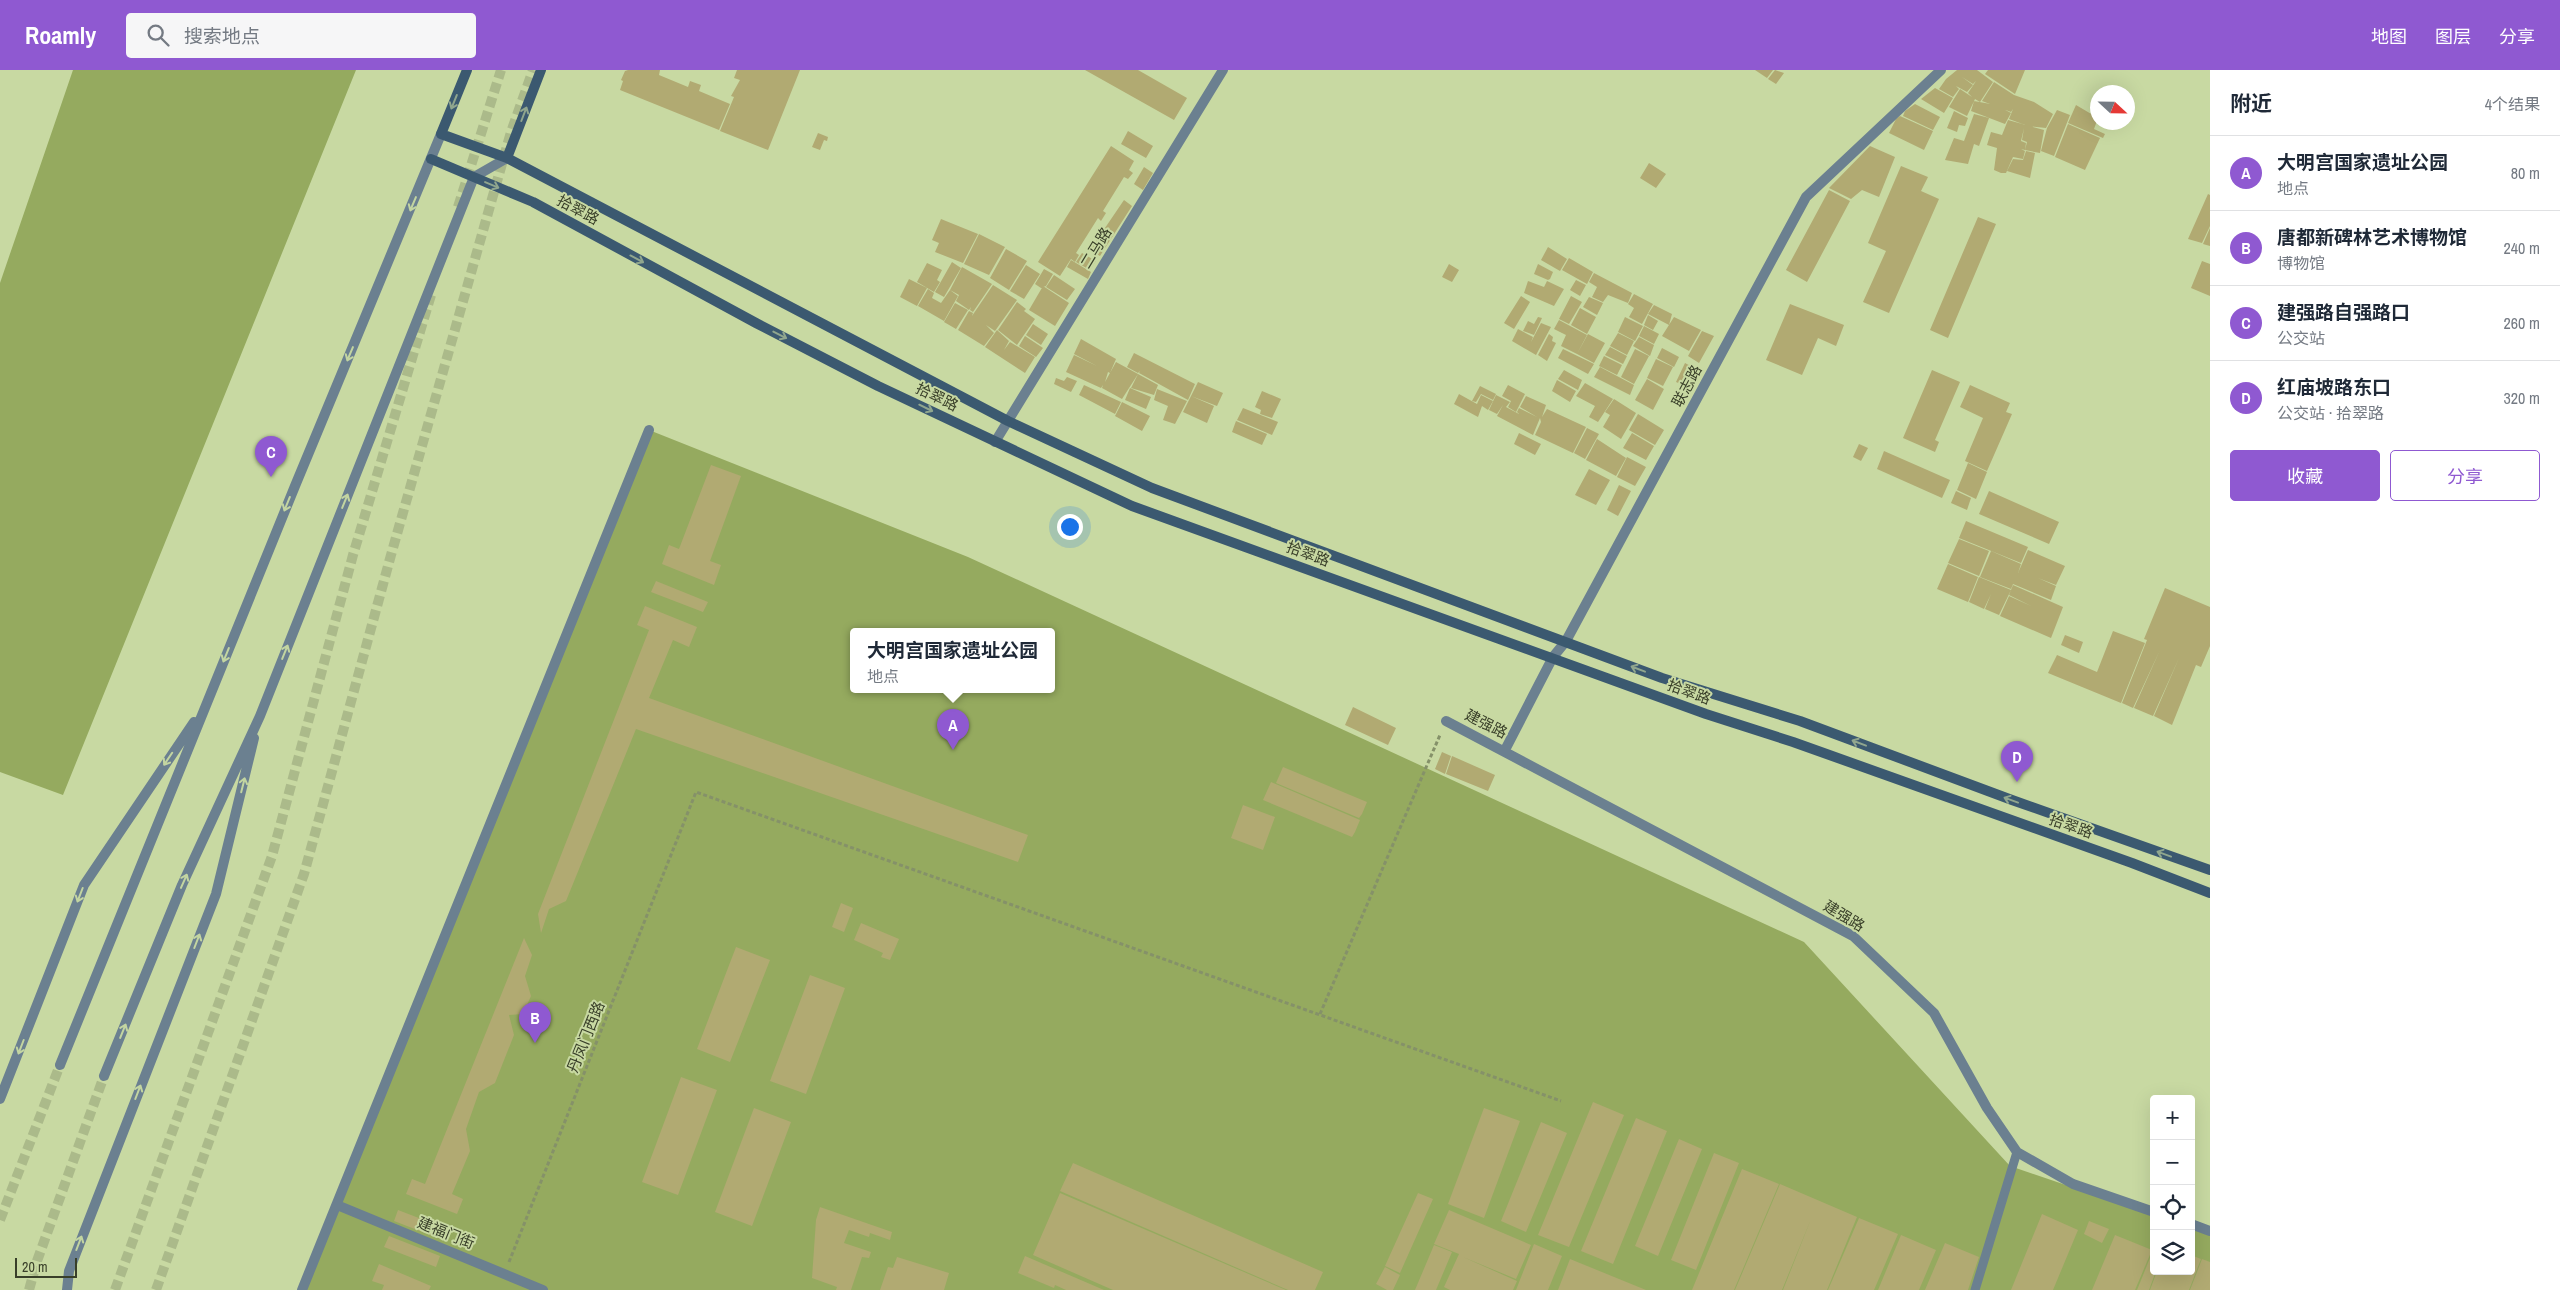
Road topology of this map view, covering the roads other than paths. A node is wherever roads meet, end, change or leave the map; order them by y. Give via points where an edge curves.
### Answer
1 (468, 70) edge
2 (541, 70) edge
3 (1223, 70) edge
4 (1941, 70) edge
5 (441, 134) junction
6 (507, 158) junction
7 (431, 159) junction
8 (474, 177) junction
9 (1008, 421) junction
10 (649, 430) dead end
11 (994, 442) junction
12 (1566, 641) junction
13 (1553, 657) junction
14 (205, 704) junction
15 (260, 716) junction
16 (1446, 721) road end
17 (1505, 750) junction
18 (2210, 870) edge
19 (2210, 893) edge
20 (60, 1065) tunnel mouth
21 (104, 1076) tunnel mouth
22 (0, 1099) edge
23 (2017, 1152) junction
24 (337, 1205) junction
25 (2150, 1211) edge
26 (2195, 1225) edge
27 (2210, 1231) edge
28 (67, 1290) edge
29 (302, 1290) edge
30 (543, 1290) edge
31 (1975, 1290) edge

1 -> 5 main road
6 -> 2 main road
3 - 9 street, 二马路
4 - 12 street, 联志路 via 1806,197
5 - 6 main road, 拾翠路
5 - 7 street
6 - 8 street
6 - 9 main road, 拾翠路
7 - 8 main road, 拾翠路
7 -> 14 street
8 -> 11 main road, 拾翠路 via 533,202 756,323
15 -> 8 street
9 - 11 street, 二马路
9 - 12 main road, 拾翠路 via 1152,488
10 - 24 street
11 - 13 main road, 拾翠路 via 1132,506
12 - 13 street, 联志路
18 -> 12 main road, 拾翠路 via 1800,721 1662,678
13 - 17 street, 联志路
13 - 19 main road, 拾翠路
14 - 20 street
14 -> 22 street via 84,885
21 -> 15 street via 182,885
28 -> 15 street via 68,1271 216,894
16 - 17 street, 建强路
17 - 23 street, 建强路 via 1852,936 1934,1012 1987,1108
23 - 25 street, 建强路 via 2073,1184
23 - 31 lane
24 - 29 street
24 - 30 street, 建福门街
26 - 27 street

